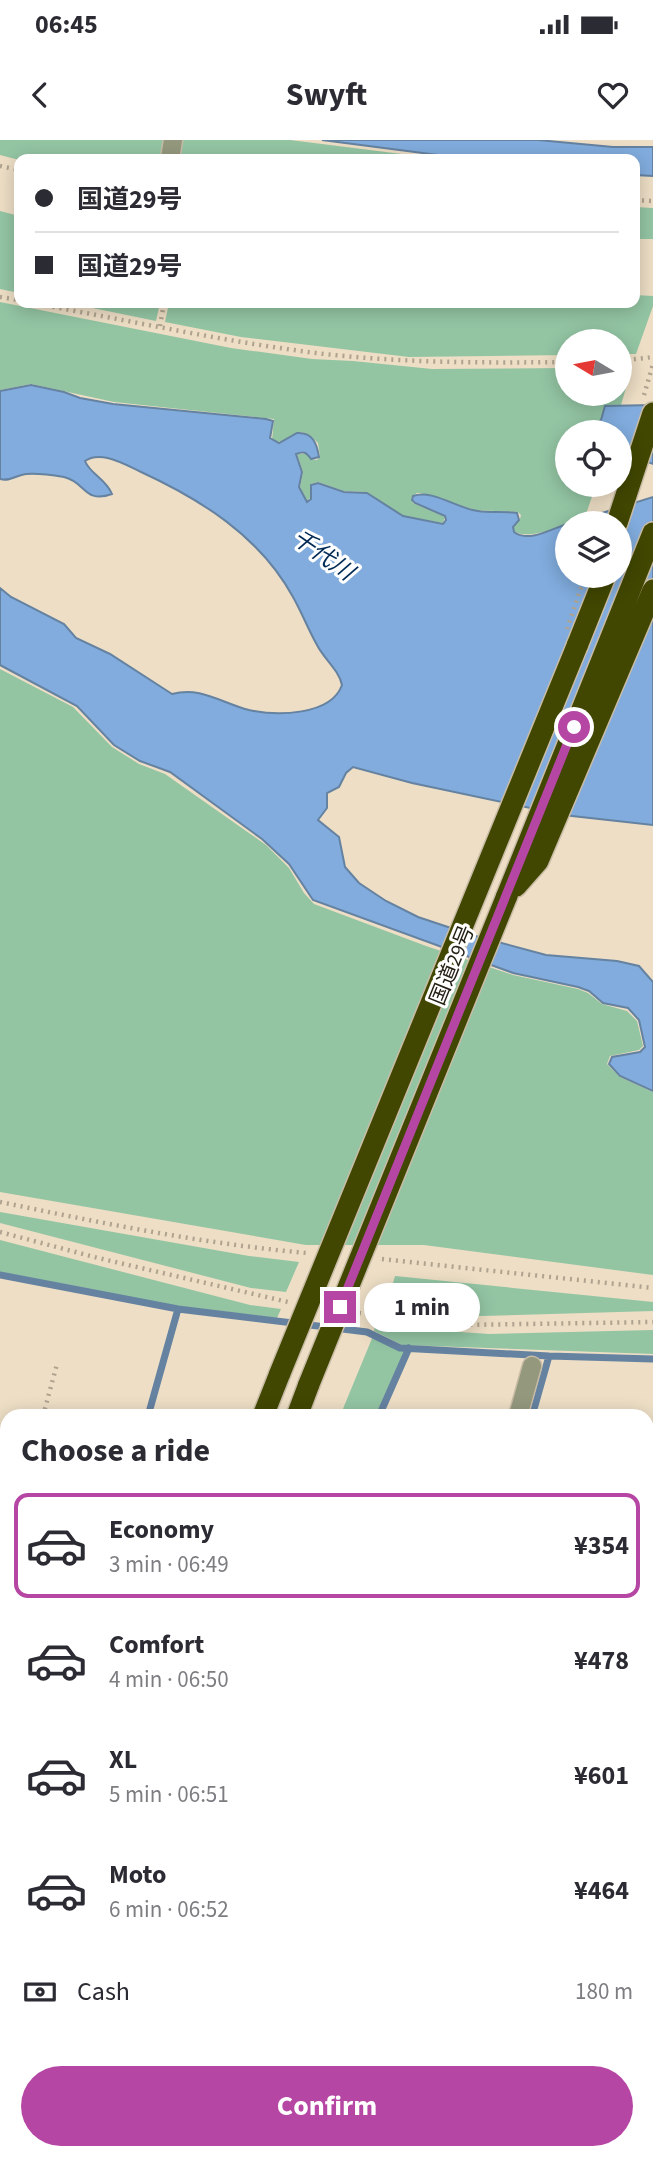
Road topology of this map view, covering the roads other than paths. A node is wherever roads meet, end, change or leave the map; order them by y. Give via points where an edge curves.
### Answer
1 (653, 413) edge
2 (653, 458) edge
3 (621, 511) edge
4 (632, 511) edge
5 (653, 533) edge
6 (596, 588) edge
7 (600, 588) edge
8 (653, 590) edge
9 (576, 646) junction
10 (506, 898) junction
11 (532, 1366) dead end
12 (266, 1409) edge
13 (300, 1409) edge
14 (520, 1409) edge

1 - 3 highway
2 - 4 highway
5 - 10 highway, 国道29号
6 - 9 highway
7 - 9 highway, 国道29号
8 - 10 highway via 538,861
9 - 12 highway, 国道29号, bridge
10 - 13 highway, 国道29号, bridge
11 - 14 street

